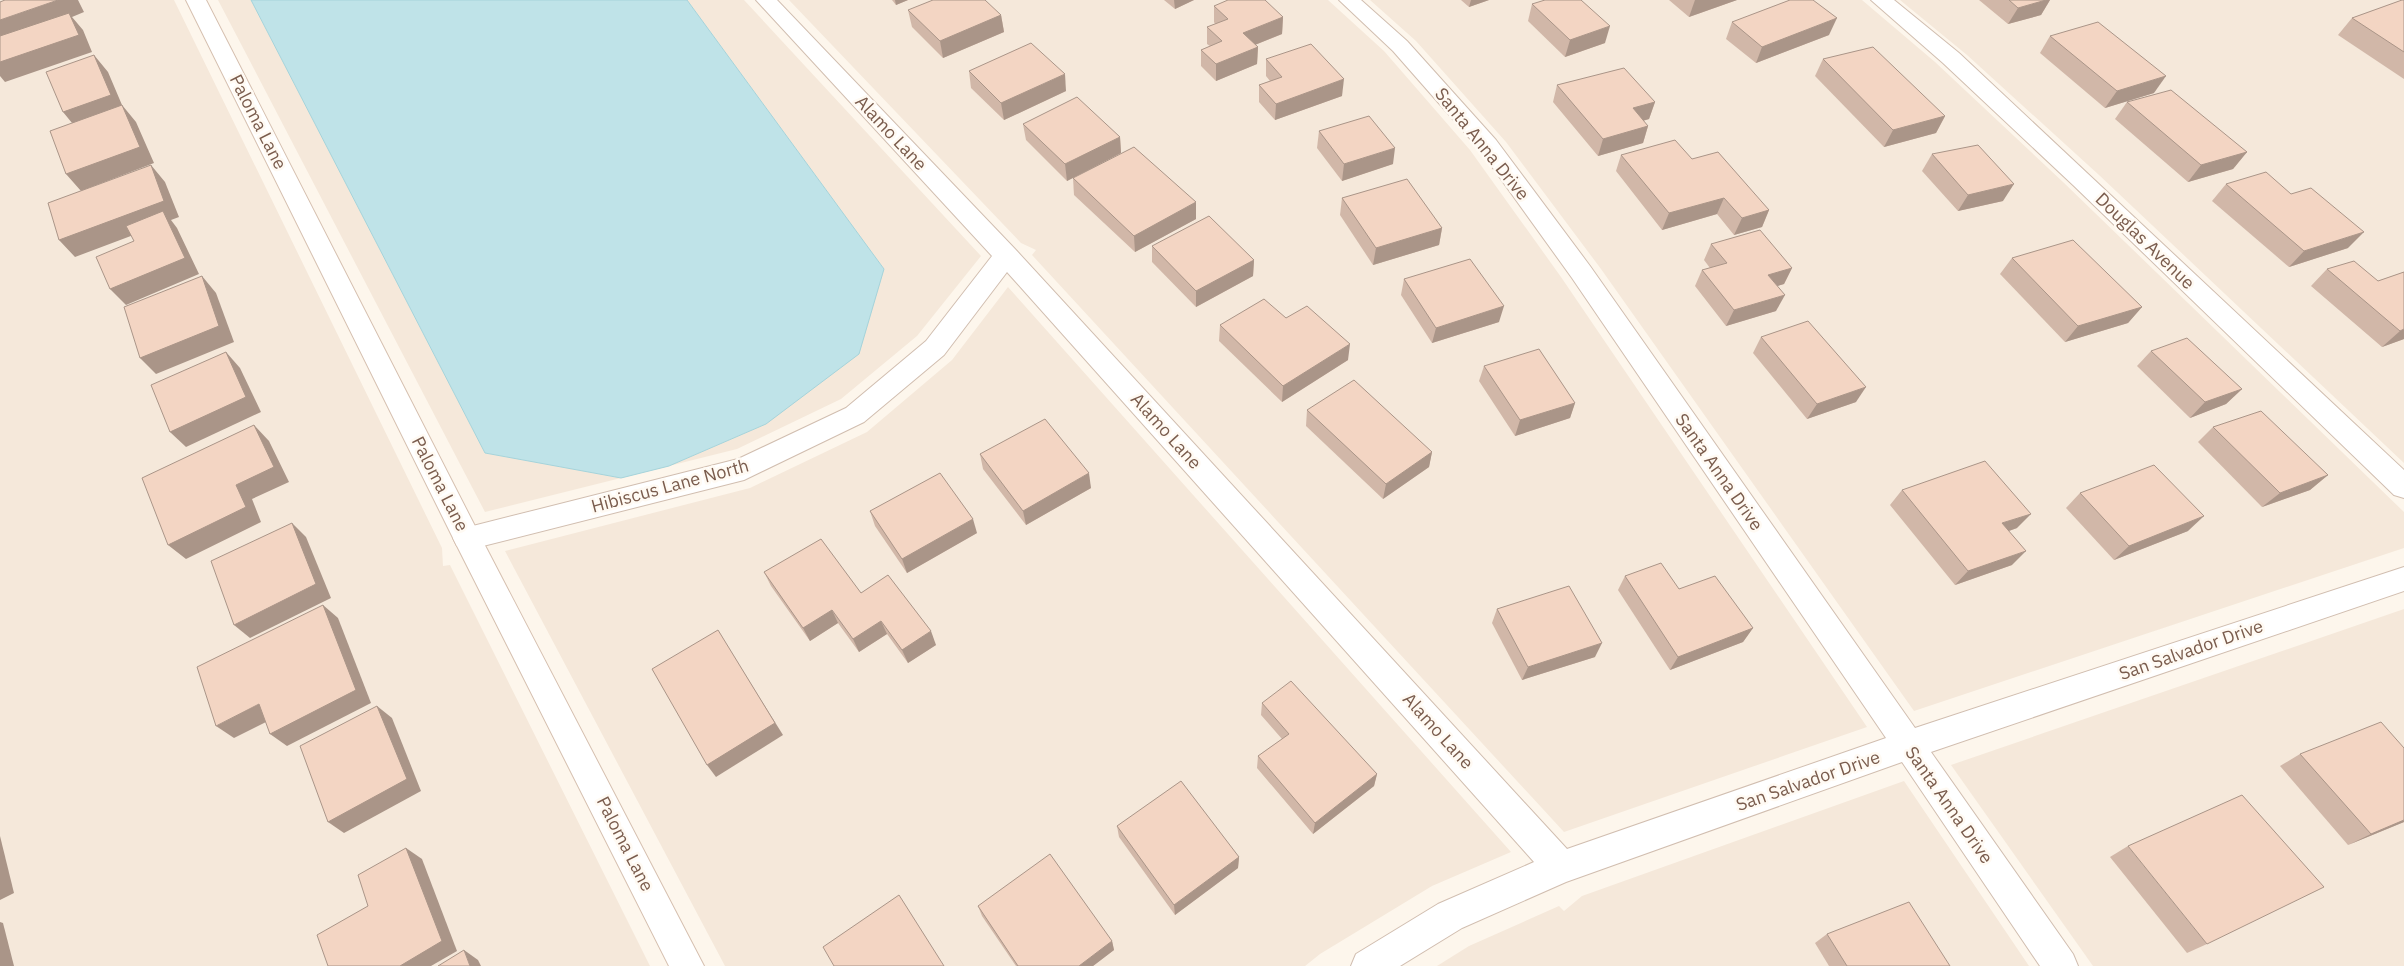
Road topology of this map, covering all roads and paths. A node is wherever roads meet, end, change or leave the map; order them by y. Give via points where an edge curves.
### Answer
1 (196, 0) edge
2 (766, 0) edge
3 (1349, 0) edge
4 (1881, 0) edge
5 (1006, 255) junction
6 (2404, 487) edge
7 (467, 538) junction
8 (2404, 579) edge
9 (1908, 746) junction
10 (1561, 867) junction
11 (687, 966) edge
12 (1368, 966) edge
13 (2061, 966) edge

1 - 7 street, Paloma Lane
2 - 5 street, Alamo Lane
3 - 9 street, Santa Anna Drive via 1400,46 1488,145 1581,272
4 - 6 street, Douglas Avenue via 1951,58 2081,179
5 - 7 street, Hibiscus Lane North via 935,348 855,415 744,468
5 - 10 street, Alamo Lane
7 - 11 street, Paloma Lane
8 - 9 street, San Salvador Drive
9 - 10 street, San Salvador Drive
9 - 13 street, Santa Anna Drive
10 - 12 street, San Salvador Drive via 1450,916

